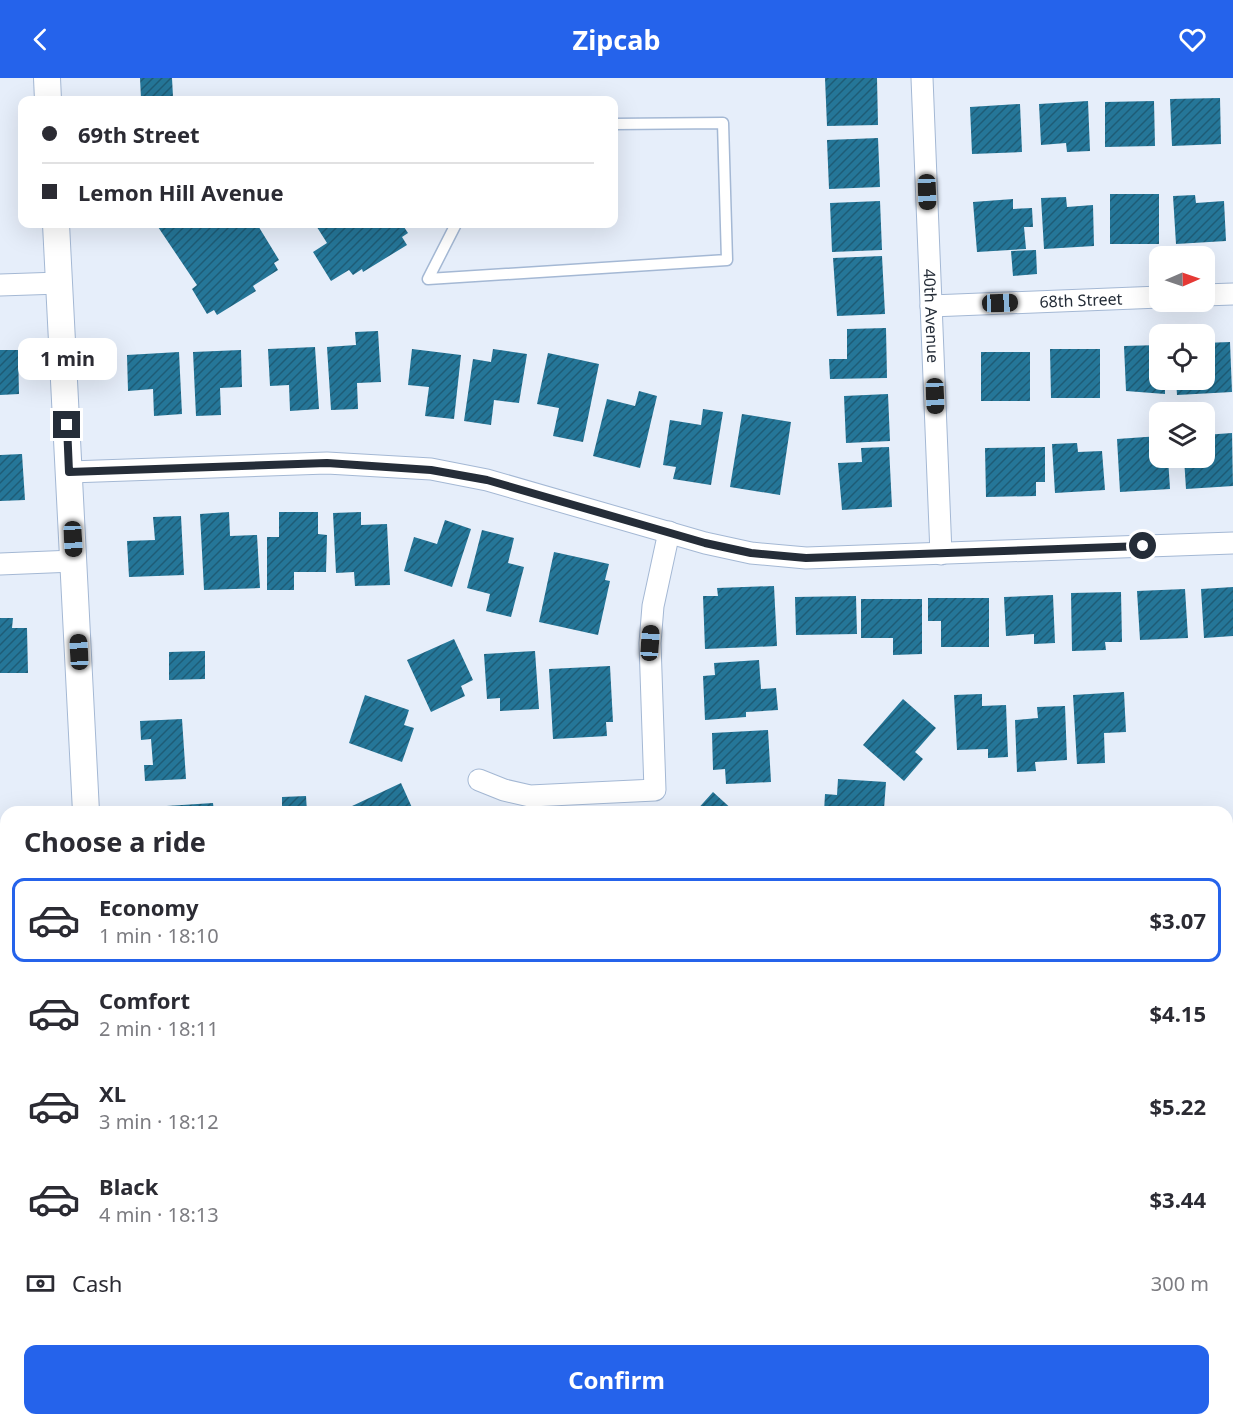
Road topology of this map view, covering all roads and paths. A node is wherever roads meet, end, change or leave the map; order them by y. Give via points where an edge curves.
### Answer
1 (47, 78) edge
2 (922, 78) edge
3 (48, 96) edge
4 (618, 124) edge
5 (56, 228) edge
6 (454, 228) edge
7 (60, 283) junction
8 (0, 285) edge
9 (1233, 294) edge
10 (1215, 295) edge
11 (1149, 297) edge
12 (931, 306) junction
13 (69, 472) junction
14 (669, 532) junction
15 (1233, 543) edge
16 (941, 554) junction
17 (74, 561) junction
18 (0, 564) edge
19 (479, 780) dead end
20 (86, 806) edge

1 - 3 street
2 - 12 street, 40th Avenue
4 - 6 lane via 723,123 727,260 428,279
5 - 7 street
7 - 8 street
7 - 13 street
9 - 10 street
11 - 12 street, 68th Street
12 - 16 street, 40th Avenue
13 - 14 street via 327,463 396,466 487,480
13 - 17 street
14 - 16 street via 751,553 806,558
14 - 19 street via 653,606 650,643 654,790 530,796
15 - 16 street
17 - 18 street
17 - 20 street

